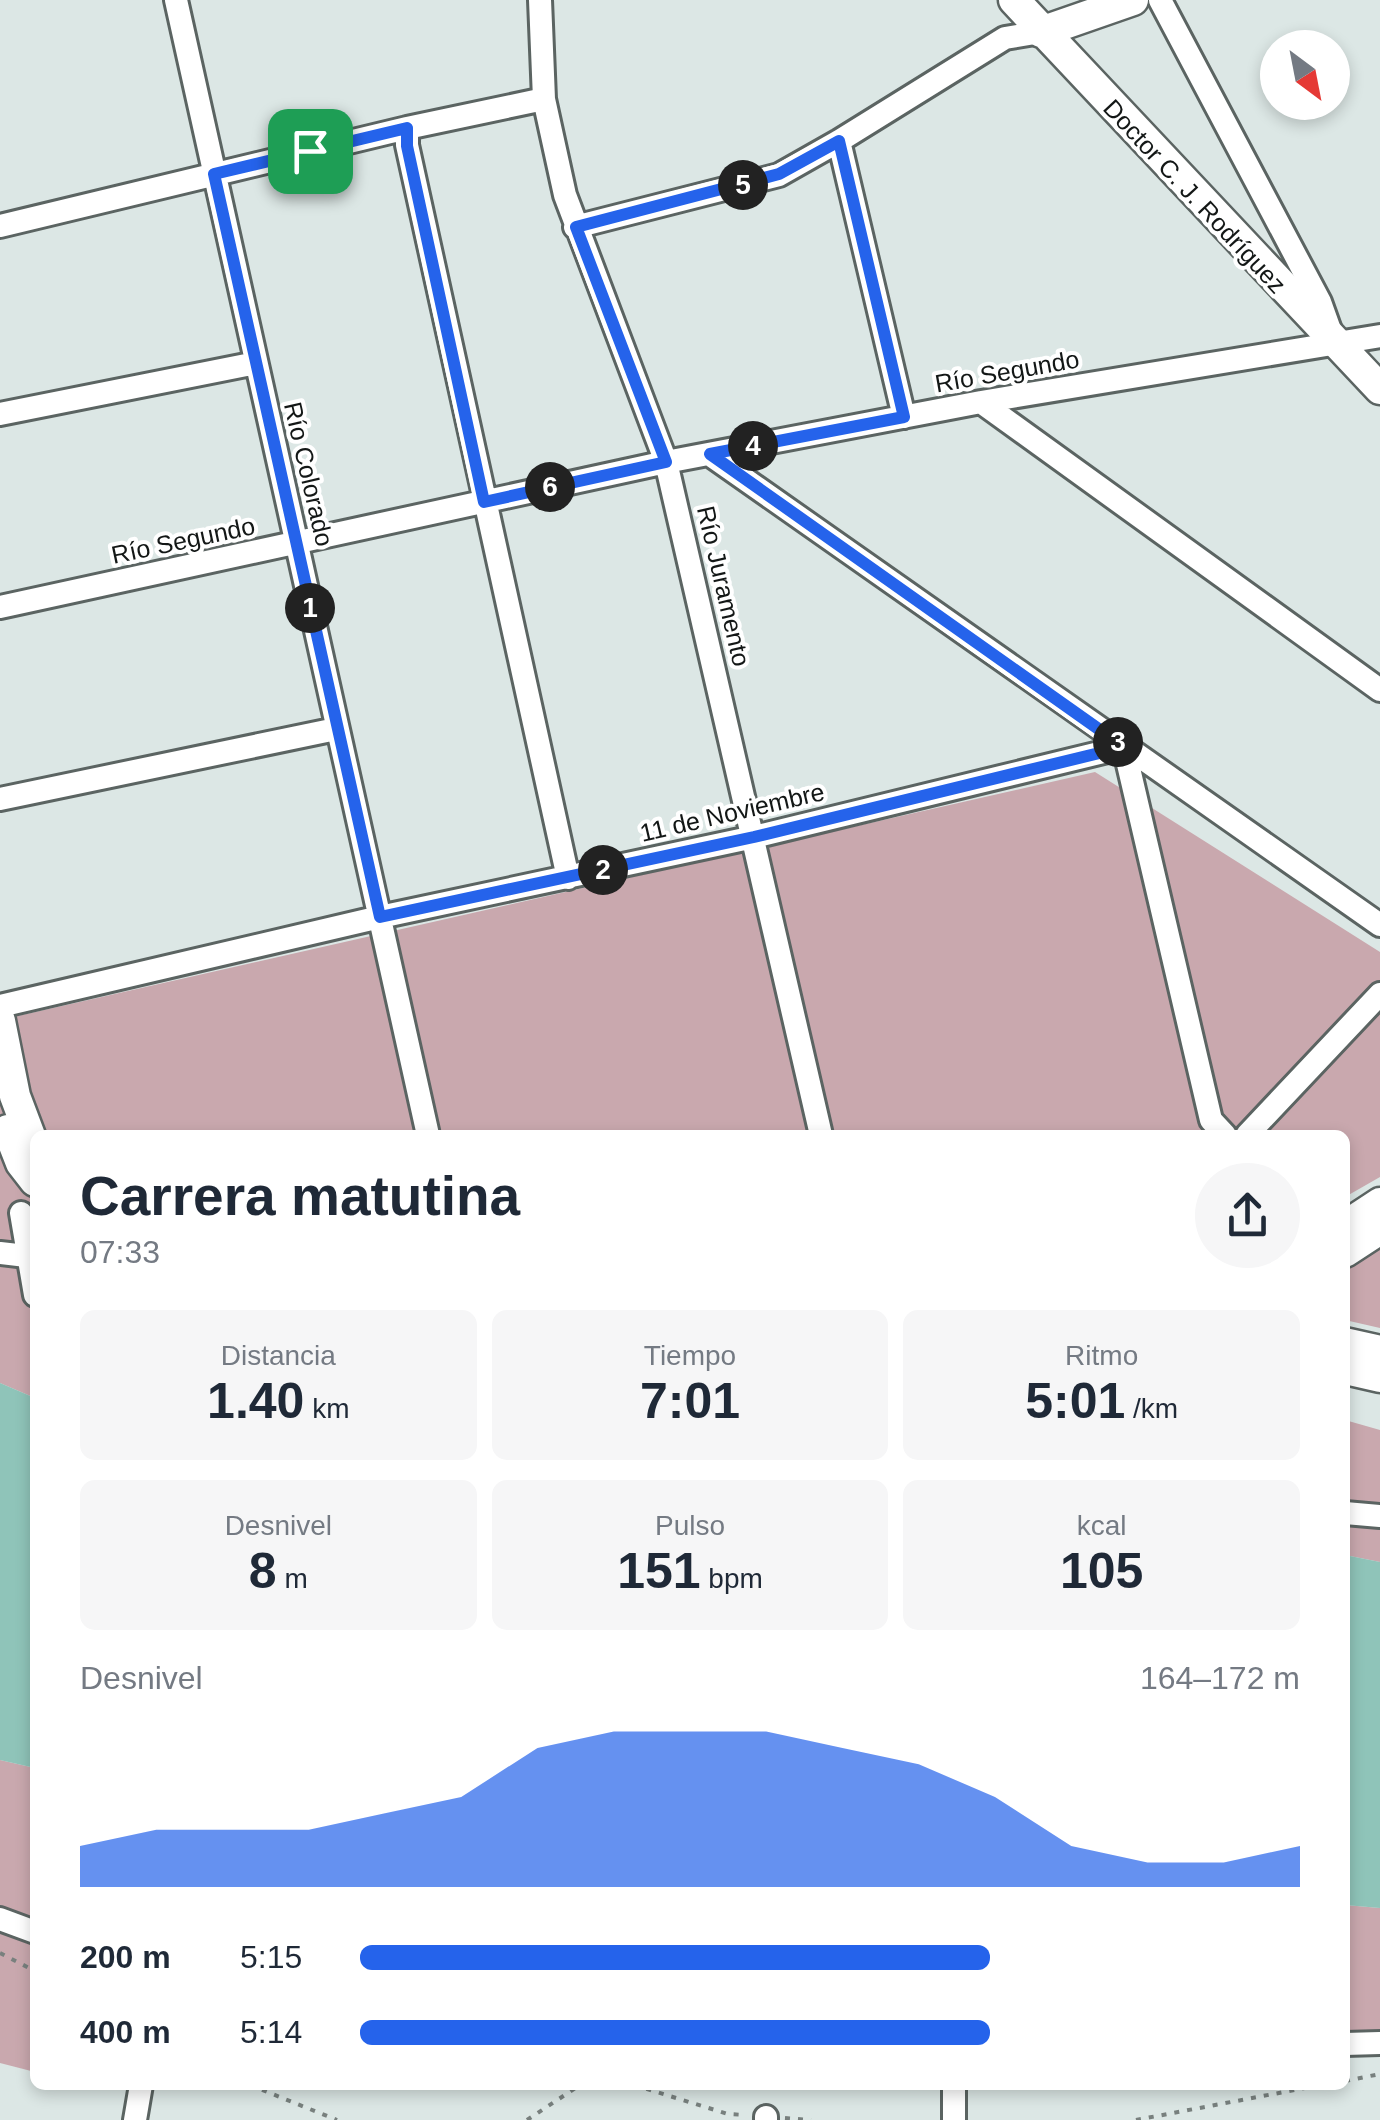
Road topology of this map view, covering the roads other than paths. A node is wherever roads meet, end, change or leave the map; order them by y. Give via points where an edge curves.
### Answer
1 (176, 0) edge
2 (540, 0) edge
3 (1014, 0) edge
4 (1133, 0) edge
5 (1160, 0) edge
6 (1041, 32) junction
7 (544, 99) junction
8 (407, 128) junction
9 (839, 141) junction
10 (214, 174) junction
11 (0, 226) edge
12 (576, 227) junction
13 (1380, 336) edge
14 (1336, 346) junction
15 (256, 363) junction
16 (1380, 390) edge
17 (981, 402) junction
18 (0, 414) edge
19 (904, 417) junction
20 (710, 454) junction
21 (666, 462) junction
22 (484, 502) junction
23 (297, 544) junction
24 (0, 607) edge
25 (1380, 690) edge
26 (336, 729) junction
27 (1124, 747) junction
28 (0, 799) edge
29 (754, 837) junction
30 (568, 878) junction
31 (380, 917) junction
32 (1380, 925) edge
33 (1380, 994) edge
34 (0, 1006) edge
35 (0, 1021) edge
36 (0, 1102) edge
37 (427, 1130) edge
38 (820, 1130) edge
39 (1220, 1130) edge
40 (1252, 1130) edge
41 (30, 1136) edge
42 (30, 1173) edge
43 (1380, 1203) edge
44 (19, 1215) edge
45 (1350, 1223) edge
46 (1380, 1229) edge
47 (30, 1247) edge
48 (1350, 1249) edge
49 (0, 1253) edge
50 (30, 1256) edge
51 (1350, 1344) edge
52 (1380, 1351) edge
53 (1350, 1371) edge
54 (1380, 1377) edge
55 (1350, 1513) edge
56 (1380, 1516) edge
57 (0, 1919) edge
58 (30, 1930) edge
59 (1380, 2043) edge
60 (1350, 2044) edge
61 (140, 2090) edge
62 (954, 2090) edge
63 (135, 2120) edge
64 (954, 2120) edge

1 - 10 street, Río Colorado
2 - 7 street, Río Juramento
3 - 6 main road, Doctor C. J. Rodríguez
4 - 6 main road
5 - 14 street via 1320,302
6 - 9 street via 1005,38
6 - 14 main road, Doctor C. J. Rodríguez
7 - 8 street
7 - 12 street, Río Juramento
8 - 10 street
8 - 22 street
9 - 12 street via 779,174
9 - 19 street
10 - 11 street
10 - 15 street, Río Colorado
12 - 21 street, Río Juramento
13 - 14 street, Río Segundo
14 - 16 main road, Doctor C. J. Rodríguez
14 - 17 street, Río Segundo
15 - 18 street
15 - 23 street, Río Colorado
17 - 19 street, Río Segundo
17 - 25 street
19 - 20 street, Río Segundo
20 - 21 street, Río Segundo
20 - 27 street
21 - 22 street, Río Segundo
21 - 29 street, Río Juramento
22 - 23 street, Río Segundo
22 - 30 street
23 - 24 street, Río Segundo
23 - 26 street, Río Colorado
26 - 28 street
26 - 31 street, Río Colorado
27 - 29 street, 11 de Noviembre
27 - 32 street
27 - 39 street via 1211,1120
29 - 30 street, 11 de Noviembre
29 - 38 street, Río Juramento
30 - 31 street, 11 de Noviembre
31 - 34 street, 11 de Noviembre
31 - 37 street, Río Colorado
33 - 40 street
35 - 41 main road
36 - 42 main road via 11,1143
43 - 45 main road
44 - 47 street
46 - 48 main road
49 - 50 street
51 - 52 main road
53 - 54 main road
55 - 56 street
57 - 58 street
59 - 60 street
61 - 63 street
62 - 64 street

